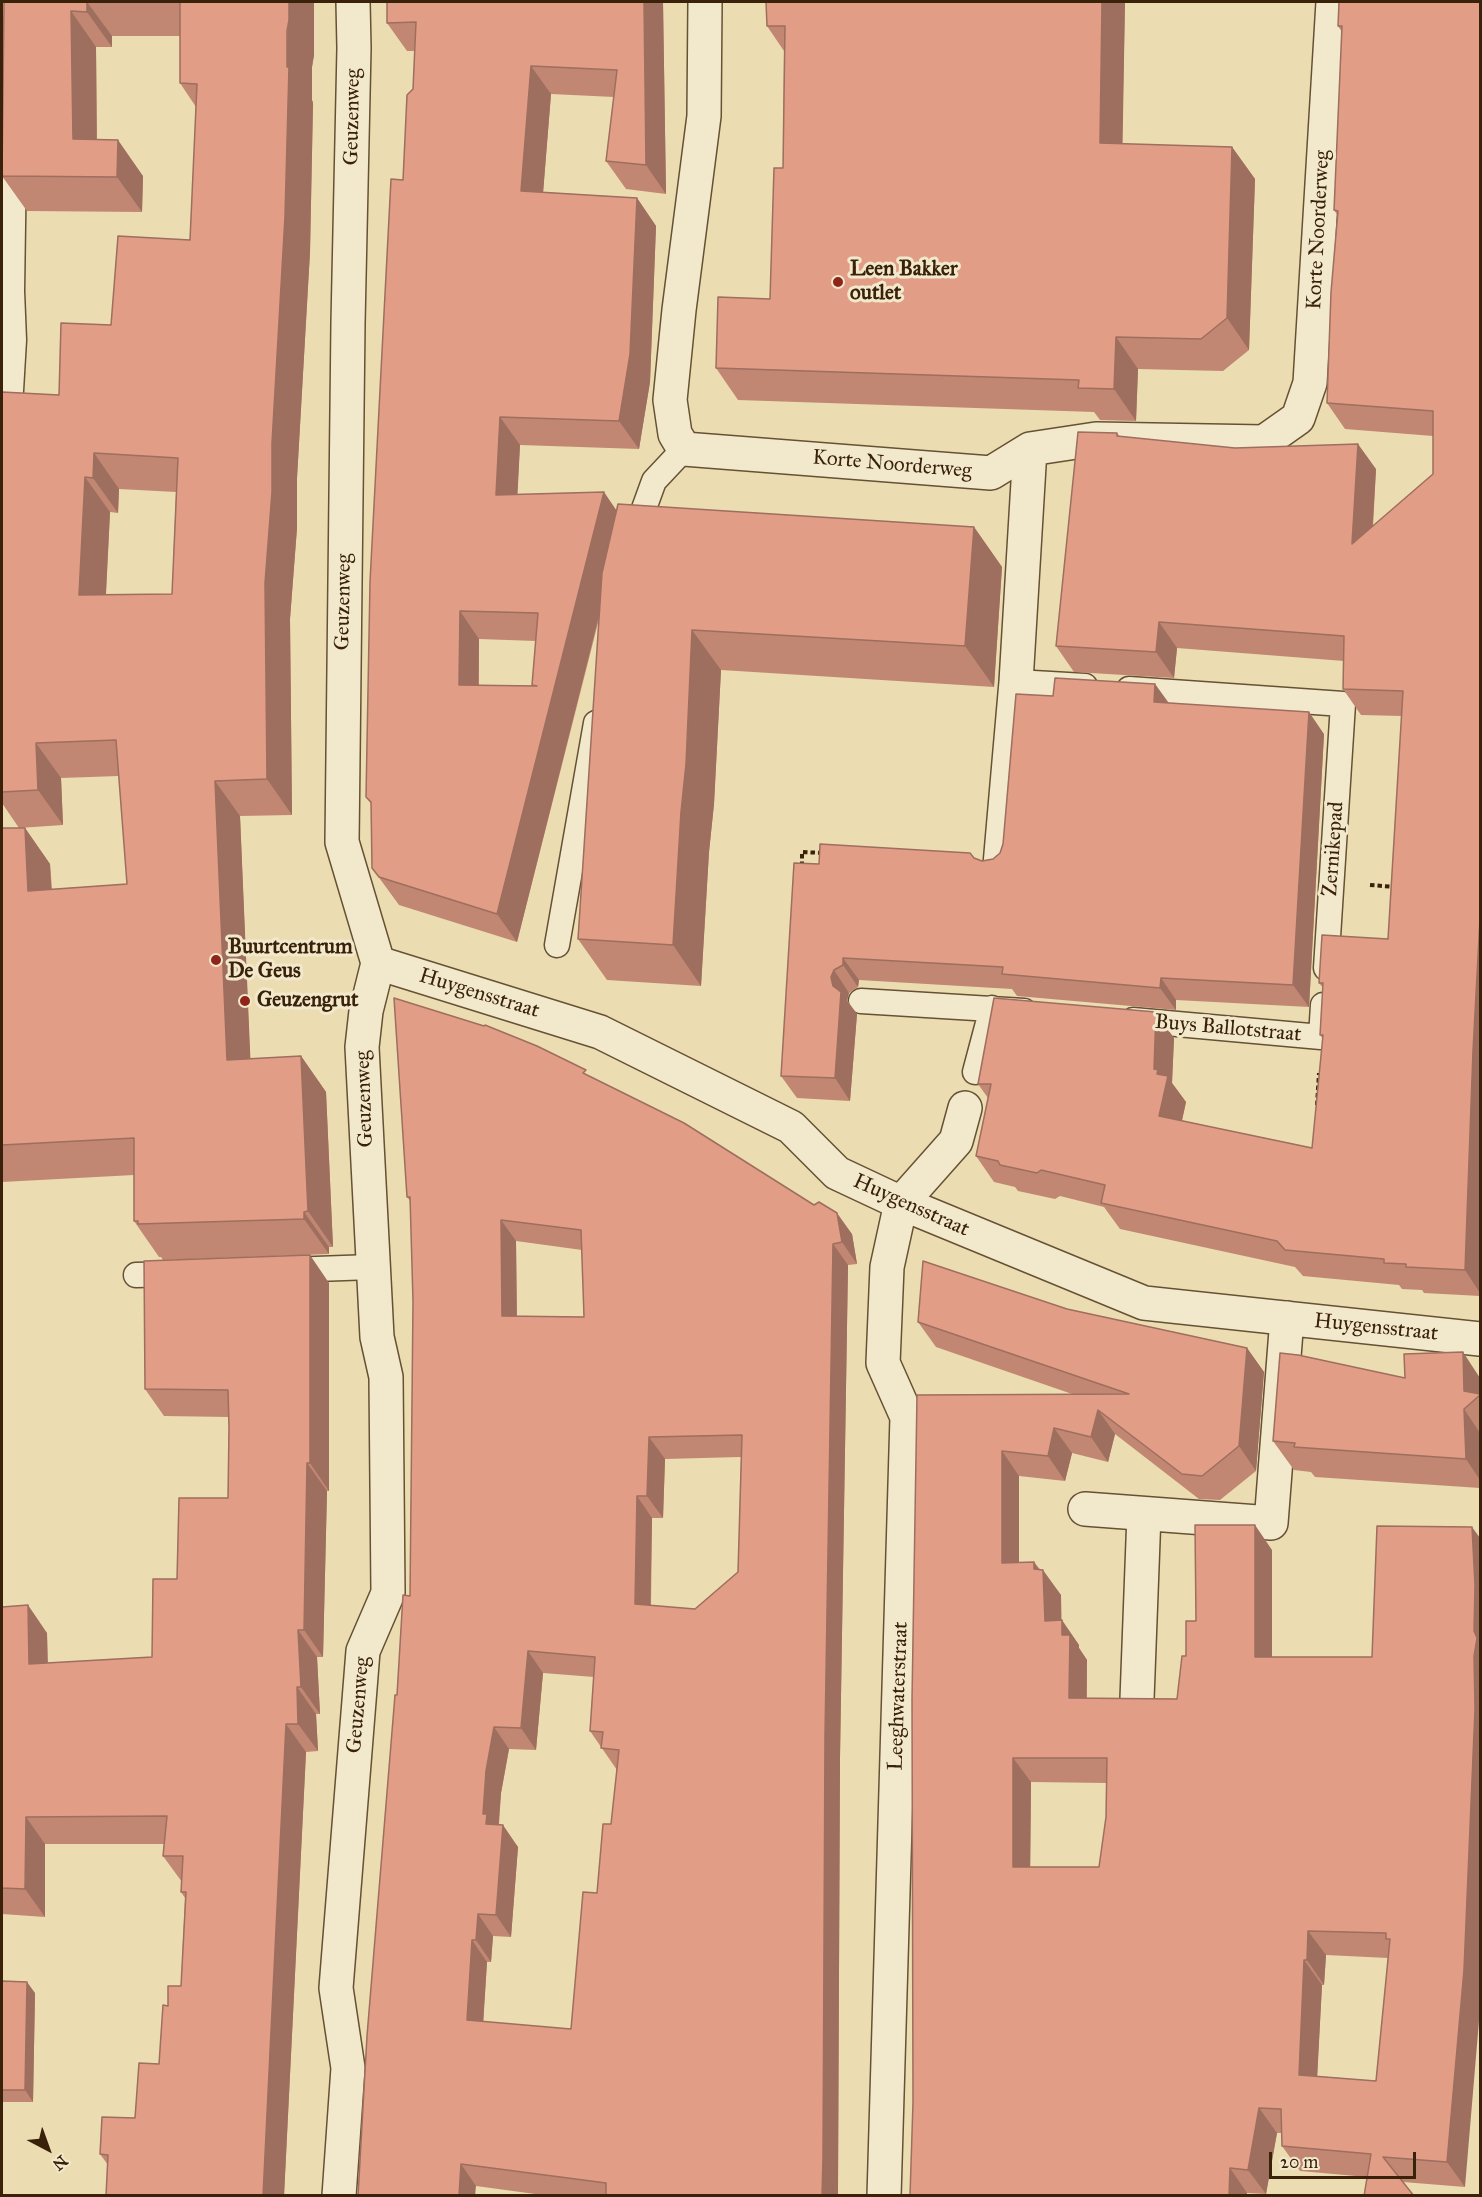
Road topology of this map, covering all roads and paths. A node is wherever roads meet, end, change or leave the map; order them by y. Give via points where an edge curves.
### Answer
1 (353, 2) edge
2 (705, 2) edge
3 (1333, 2) edge
4 (14, 140) edge
5 (8, 446) edge
6 (684, 449) junction
7 (1030, 449) junction
8 (629, 559) edge
9 (1016, 682) junction
10 (600, 699) edge
11 (826, 854) edge
12 (1000, 865) edge
13 (801, 876) edge
14 (1332, 883) junction
15 (1400, 888) edge
16 (557, 945) dead end
17 (378, 963) junction
18 (861, 1001) dead end
19 (992, 1008) junction
20 (1051, 1013) edge
21 (1109, 1018) edge
22 (1321, 1037) junction
23 (975, 1072) dead end
24 (965, 1108) dead end
25 (1317, 1108) edge
26 (901, 1203) junction
27 (372, 1267) junction
28 (266, 1271) edge
29 (195, 1274) edge
30 (136, 1275) dead end
31 (1287, 1318) junction
32 (1480, 1340) edge
33 (1085, 1509) dead end
34 (1144, 1514) junction
35 (1137, 1700) edge
36 (339, 2196) edge
37 (884, 2196) edge

1 - 17 street, Geuzenweg via 342,842
2 - 6 street via 704,116 670,400 675,434
3 - 7 street, Korte Noorderweg via 1310,383 1298,418 1264,442 1096,439
4 - 5 lane via 14,340
6 - 7 street, Korte Noorderweg via 991,473
6 - 8 lane via 654,480
7 - 9 street
9 - 12 street
9 - 14 lane, Zernikepad via 1343,704
10 - 16 lane
11 - 13 path via 802,852
14 - 15 path
14 - 22 lane, Zernikepad
17 - 26 street, Huygensstraat via 600,1032 791,1127 837,1173
17 - 27 street, Geuzenweg via 362,1047
18 - 19 lane
19 - 20 lane
19 - 23 lane
21 - 22 lane, Buys Ballotstraat
22 - 25 path
24 - 26 street via 956,1141
26 - 31 street, Huygensstraat via 1144,1303
26 - 37 street, Leeghwaterstraat via 887,1267 883,1363 907,1417
27 - 28 lane
27 - 36 street, Geuzenweg via 377,1337 386,1377 388,1593 363,1651 361,1674 336,1988 348,2068
29 - 30 lane
31 - 32 street, Huygensstraat
31 - 34 street via 1271,1523
33 - 34 street
34 - 35 street

